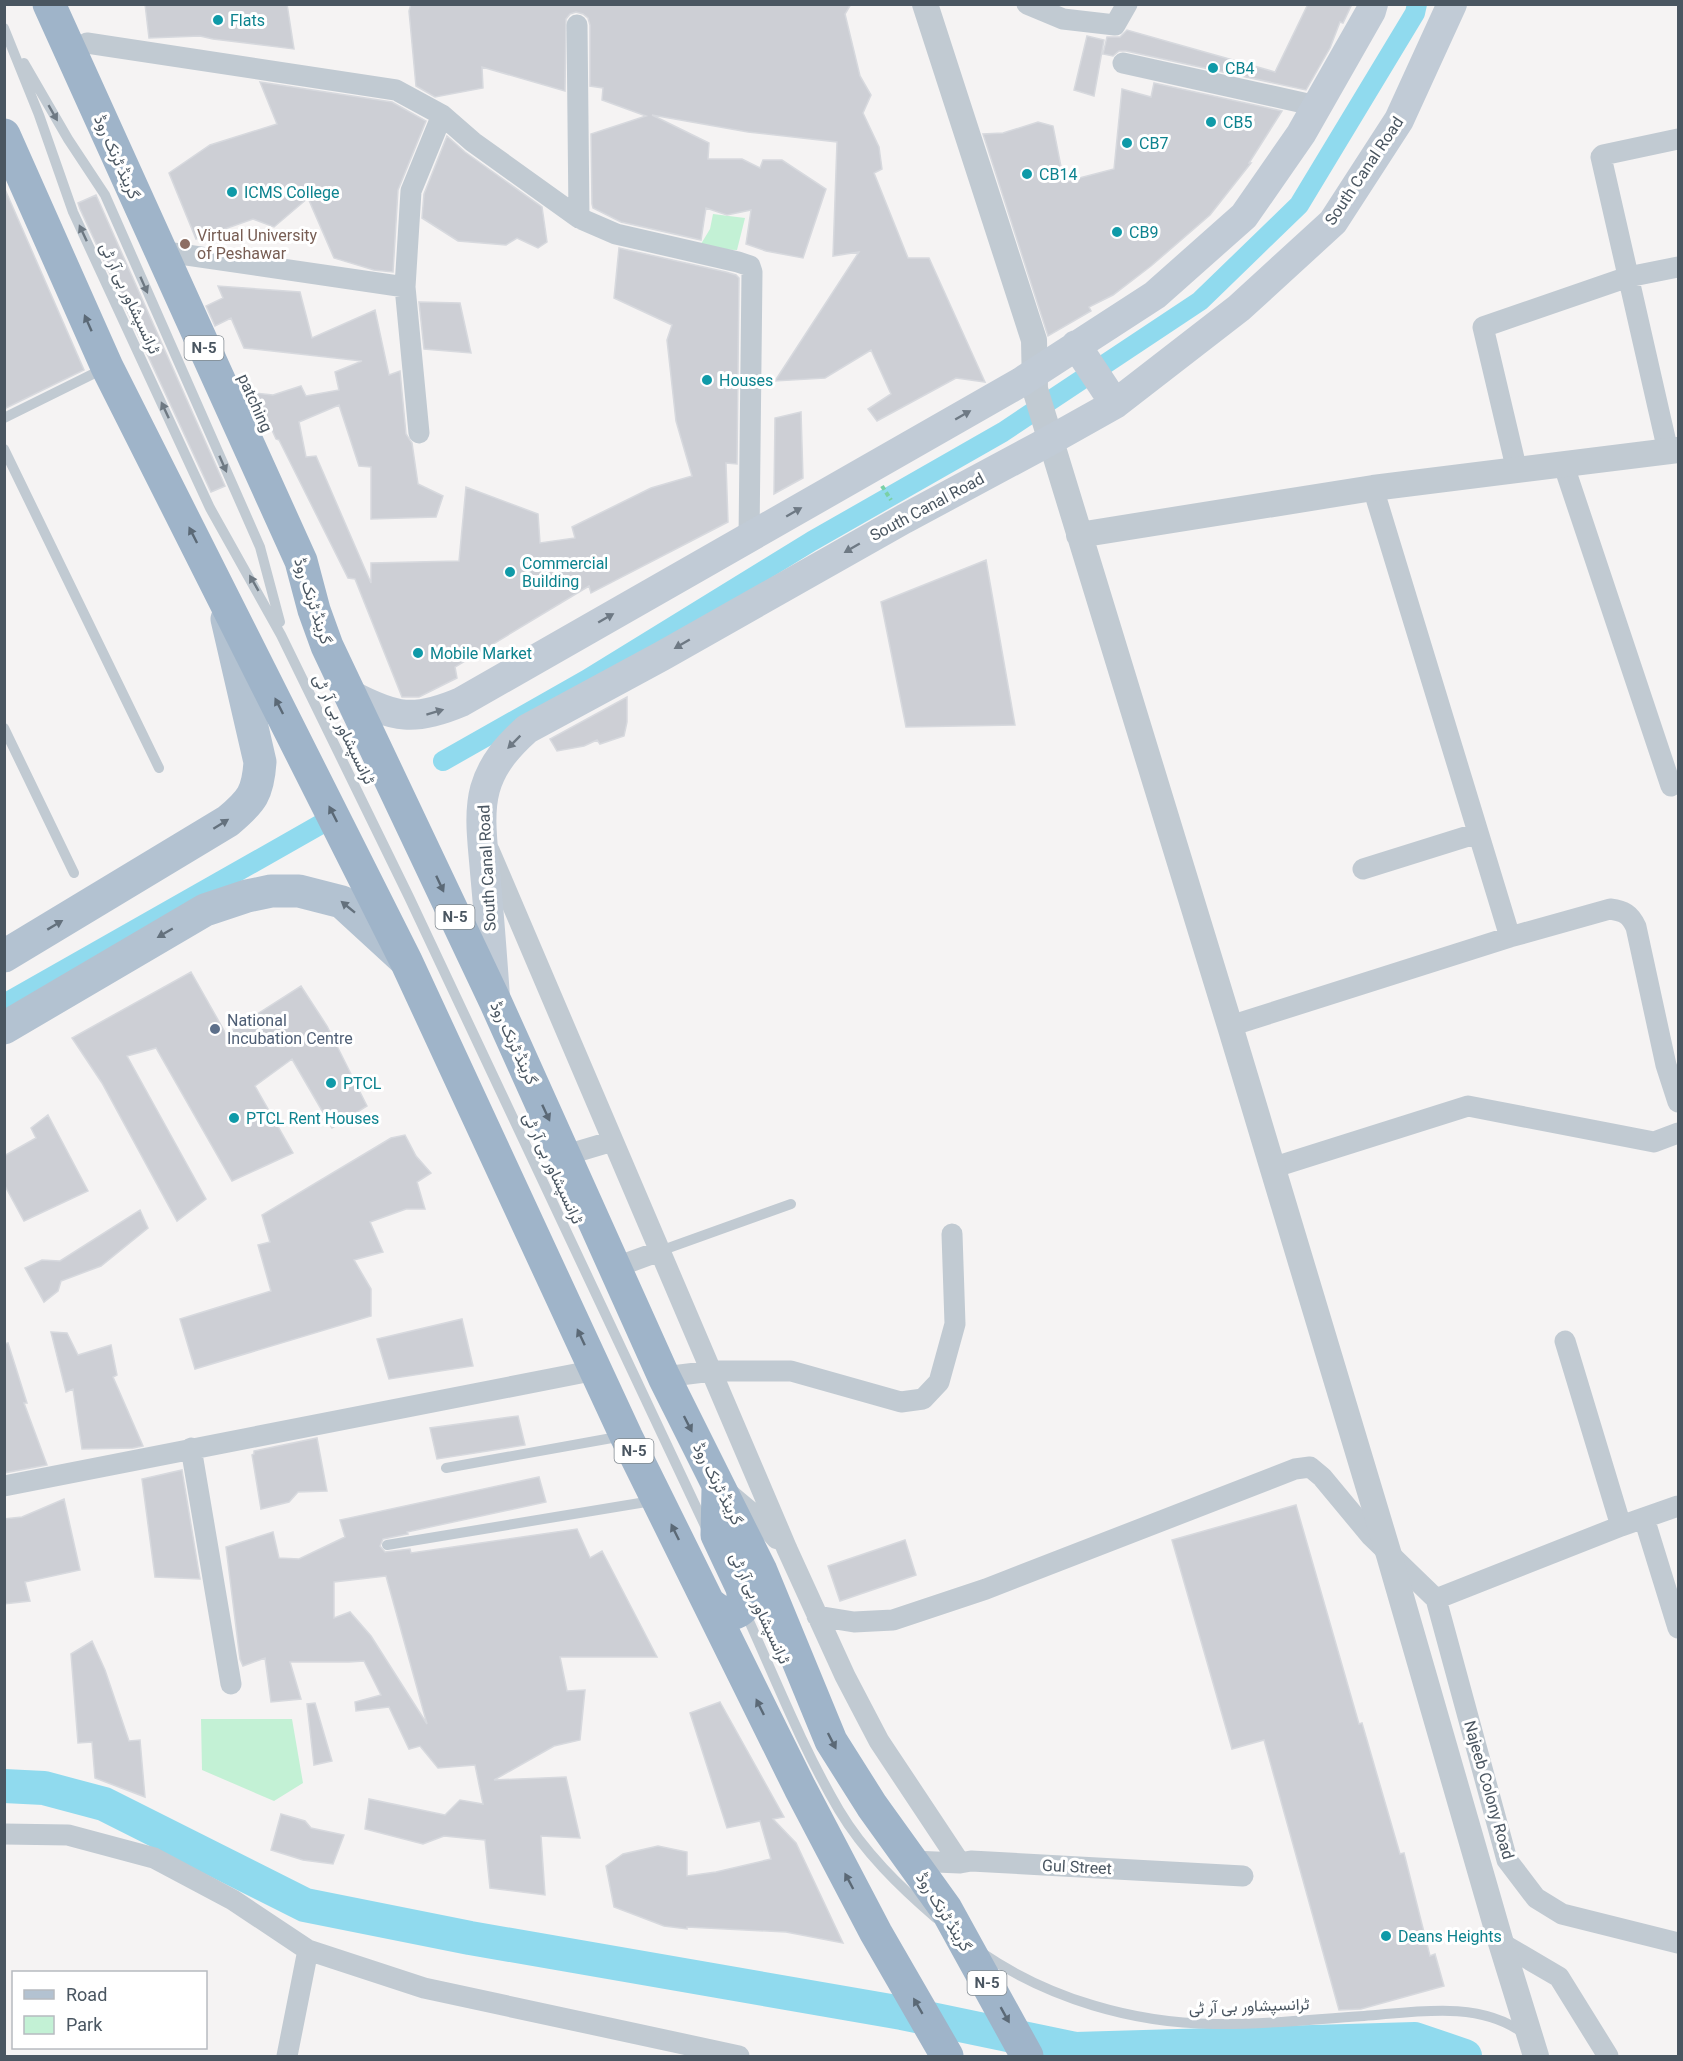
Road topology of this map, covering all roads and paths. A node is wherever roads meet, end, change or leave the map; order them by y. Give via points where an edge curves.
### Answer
1 (49, 4) edge
2 (925, 4) edge
3 (1027, 4) edge
4 (1126, 4) edge
5 (1373, 4) edge
6 (1452, 4) edge
7 (577, 26) dead end
8 (4, 27) edge
9 (82, 43) dead end
10 (1123, 63) dead end
11 (93, 74) dead end
12 (1317, 106) junction
13 (442, 115) junction
14 (4, 135) edge
15 (1678, 139) edge
16 (146, 205) junction
17 (579, 218) junction
18 (172, 252) junction
19 (1678, 267) edge
20 (1628, 277) junction
21 (405, 287) junction
22 (1077, 347) junction
23 (108, 367) junction
24 (1034, 381) junction
25 (1114, 403) junction
26 (4, 418) edge
27 (419, 433) dead end
28 (1050, 438) junction
29 (4, 449) edge
30 (1673, 450) edge
31 (1563, 463) junction
32 (1517, 471) junction
33 (1373, 488) junction
34 (1079, 535) junction
35 (749, 538) junction
36 (307, 558) dead end
37 (219, 588) junction
38 (281, 634) junction
39 (364, 701) junction
40 (4, 728) edge
41 (159, 768) dead end
42 (1671, 786) dead end
43 (482, 833) junction
44 (1478, 833) junction
45 (1363, 869) dead end
46 (74, 873) dead end
47 (1510, 937) junction
48 (4, 956) edge
49 (406, 961) junction
50 (496, 1003) junction
51 (1230, 1026) junction
52 (4, 1028) edge
53 (1678, 1102) edge
54 (1678, 1132) edge
55 (613, 1141) junction
56 (566, 1155) junction
57 (1272, 1168) junction
58 (791, 1204) dead end
59 (952, 1234) dead end
60 (660, 1251) junction
61 (616, 1268) junction
62 (1565, 1341) dead end
63 (596, 1370) junction
64 (712, 1371) junction
65 (664, 1377) junction
66 (626, 1436) junction
67 (191, 1448) junction
68 (446, 1468) dead end
69 (718, 1485) junction
70 (4, 1486) edge
71 (659, 1500) junction
72 (1678, 1506) edge
73 (1644, 1518) junction
74 (1621, 1526) junction
75 (387, 1545) dead end
76 (788, 1549) junction
77 (1389, 1555) junction
78 (1436, 1599) junction
79 (710, 1604) junction
80 (817, 1616) junction
81 (1678, 1628) edge
82 (231, 1684) dead end
83 (4, 1834) edge
84 (912, 1862) junction
85 (960, 1863) junction
86 (1243, 1876) dead end
87 (1678, 1943) edge
88 (308, 1950) junction
89 (1504, 1954) junction
90 (286, 2056) edge
91 (739, 2056) edge
92 (947, 2056) edge
93 (1027, 2056) edge
94 (1536, 2056) edge
95 (1545, 2056) edge
96 (1608, 2056) edge

1 - 16 highway, گرینڈ ٹرنک روڈ / N-5
2 - 24 street via 1034,340
3 - 4 street via 1063,19 1115,25
5 - 12 main road
6 - 25 main road, South Canal Road via 1399,120 1333,222 1239,308
7 - 17 street
38 -> 8 lane, ٹرانسپشاور بی آر ٹی via 210,508 78,223
8 -> 38 lane, ٹرانسپشاور بی آر ٹی via 105,195 260,547
9 - 13 street via 396,90
10 - 12 street
11 - 16 lane, patching
12 - 22 main road via 1244,216 1155,295
13 - 17 street
13 - 21 street via 411,191
23 -> 14 highway, N-5
15 - 20 street via 1601,157
16 - 18 lane, patching
16 - 39 highway, گرینڈ ٹرنک روڈ / N-5 via 301,561 327,646
17 - 35 street via 616,234 750,266
18 - 21 street
18 - 36 lane, patching
19 - 20 street
20 - 30 street
20 - 32 street via 1483,327
21 - 27 street
22 - 24 main road
22 - 25 main road
23 - 26 lane
37 -> 23 highway, N-5
24 - 28 street
35 -> 24 main road
25 - 28 main road, South Canal Road
28 - 34 street
28 -> 43 main road, South Canal Road via 527,729 510,744 494,767 485,788
29 - 41 lane
30 - 31 street
31 - 32 street
31 - 42 street
32 - 33 street
33 - 34 street
33 - 44 street
34 - 51 street
39 -> 35 main road via 404,716 425,715 461,702
48 -> 37 main road via 228,821 252,798 260,762
49 -> 37 highway, N-5
38 - 95 lane, ٹرانسپشاور بی آر ٹی via 409,897 818,1769 840,1811 886,1871 945,1926 985,1954 1019,1975 1082,2002 1185,2024 1252,2024 1434,2011 1469,2013 1514,2026
39 -> 50 highway, گرینڈ ٹرنک روڈ / N-5 via 374,743
40 - 46 lane
43 - 50 main road, South Canal Road
43 - 55 street
44 - 45 street
44 - 47 street
47 - 51 street
47 - 53 street via 1610,909 1628,914 1636,927 1666,1065
49 -> 52 main road via 342,902 299,891 271,891 205,910
63 -> 49 highway, N-5
50 -> 56 highway, گرینڈ ٹرنک روڈ / N-5
51 - 57 street
54 - 57 street via 1654,1142 1468,1107
55 - 56 street
55 - 60 street
56 - 61 highway, گرینڈ ٹرنک روڈ / N-5
57 - 77 street
58 - 60 lane
59 - 64 street via 955,1324 939,1382 923,1399 902,1402 791,1371
60 - 61 street
60 - 64 street
61 - 65 highway, گرینڈ ٹرنک روڈ / N-5
62 - 74 street
63 - 66 highway, N-5
63 - 67 street
64 - 65 street
64 - 76 street
65 -> 69 highway, گرینڈ ٹرنک روڈ / N-5
66 - 68 lane
66 - 71 highway, N-5
67 - 70 street
67 - 82 street
69 - 76 street
69 - 79 highway via 717,1535 742,1588 745,1605 728,1614
69 -> 84 highway, گرینڈ ٹرنک روڈ / N-5 via 761,1571 831,1741
71 - 75 lane
79 -> 71 highway, N-5
72 - 73 street
73 - 74 street
73 - 81 street
74 - 78 street
76 - 80 street
77 - 78 street
77 - 80 street via 1310,1467 1295,1469 986,1589 893,1620 854,1622
77 - 89 street
78 - 87 street, Najeeb Colony Road via 1507,1860 1536,1898 1562,1914
92 -> 79 highway, N-5 via 876,1933
80 - 85 street via 879,1741
83 - 88 street via 68,1835 154,1858 233,1900
84 - 85 street, Gul Street
84 -> 93 highway, گرینڈ ٹرنک روڈ / N-5 via 946,1909
85 - 86 street, Gul Street
88 - 90 street
88 - 91 street via 424,1988
89 - 94 street
89 - 96 street via 1559,1977

